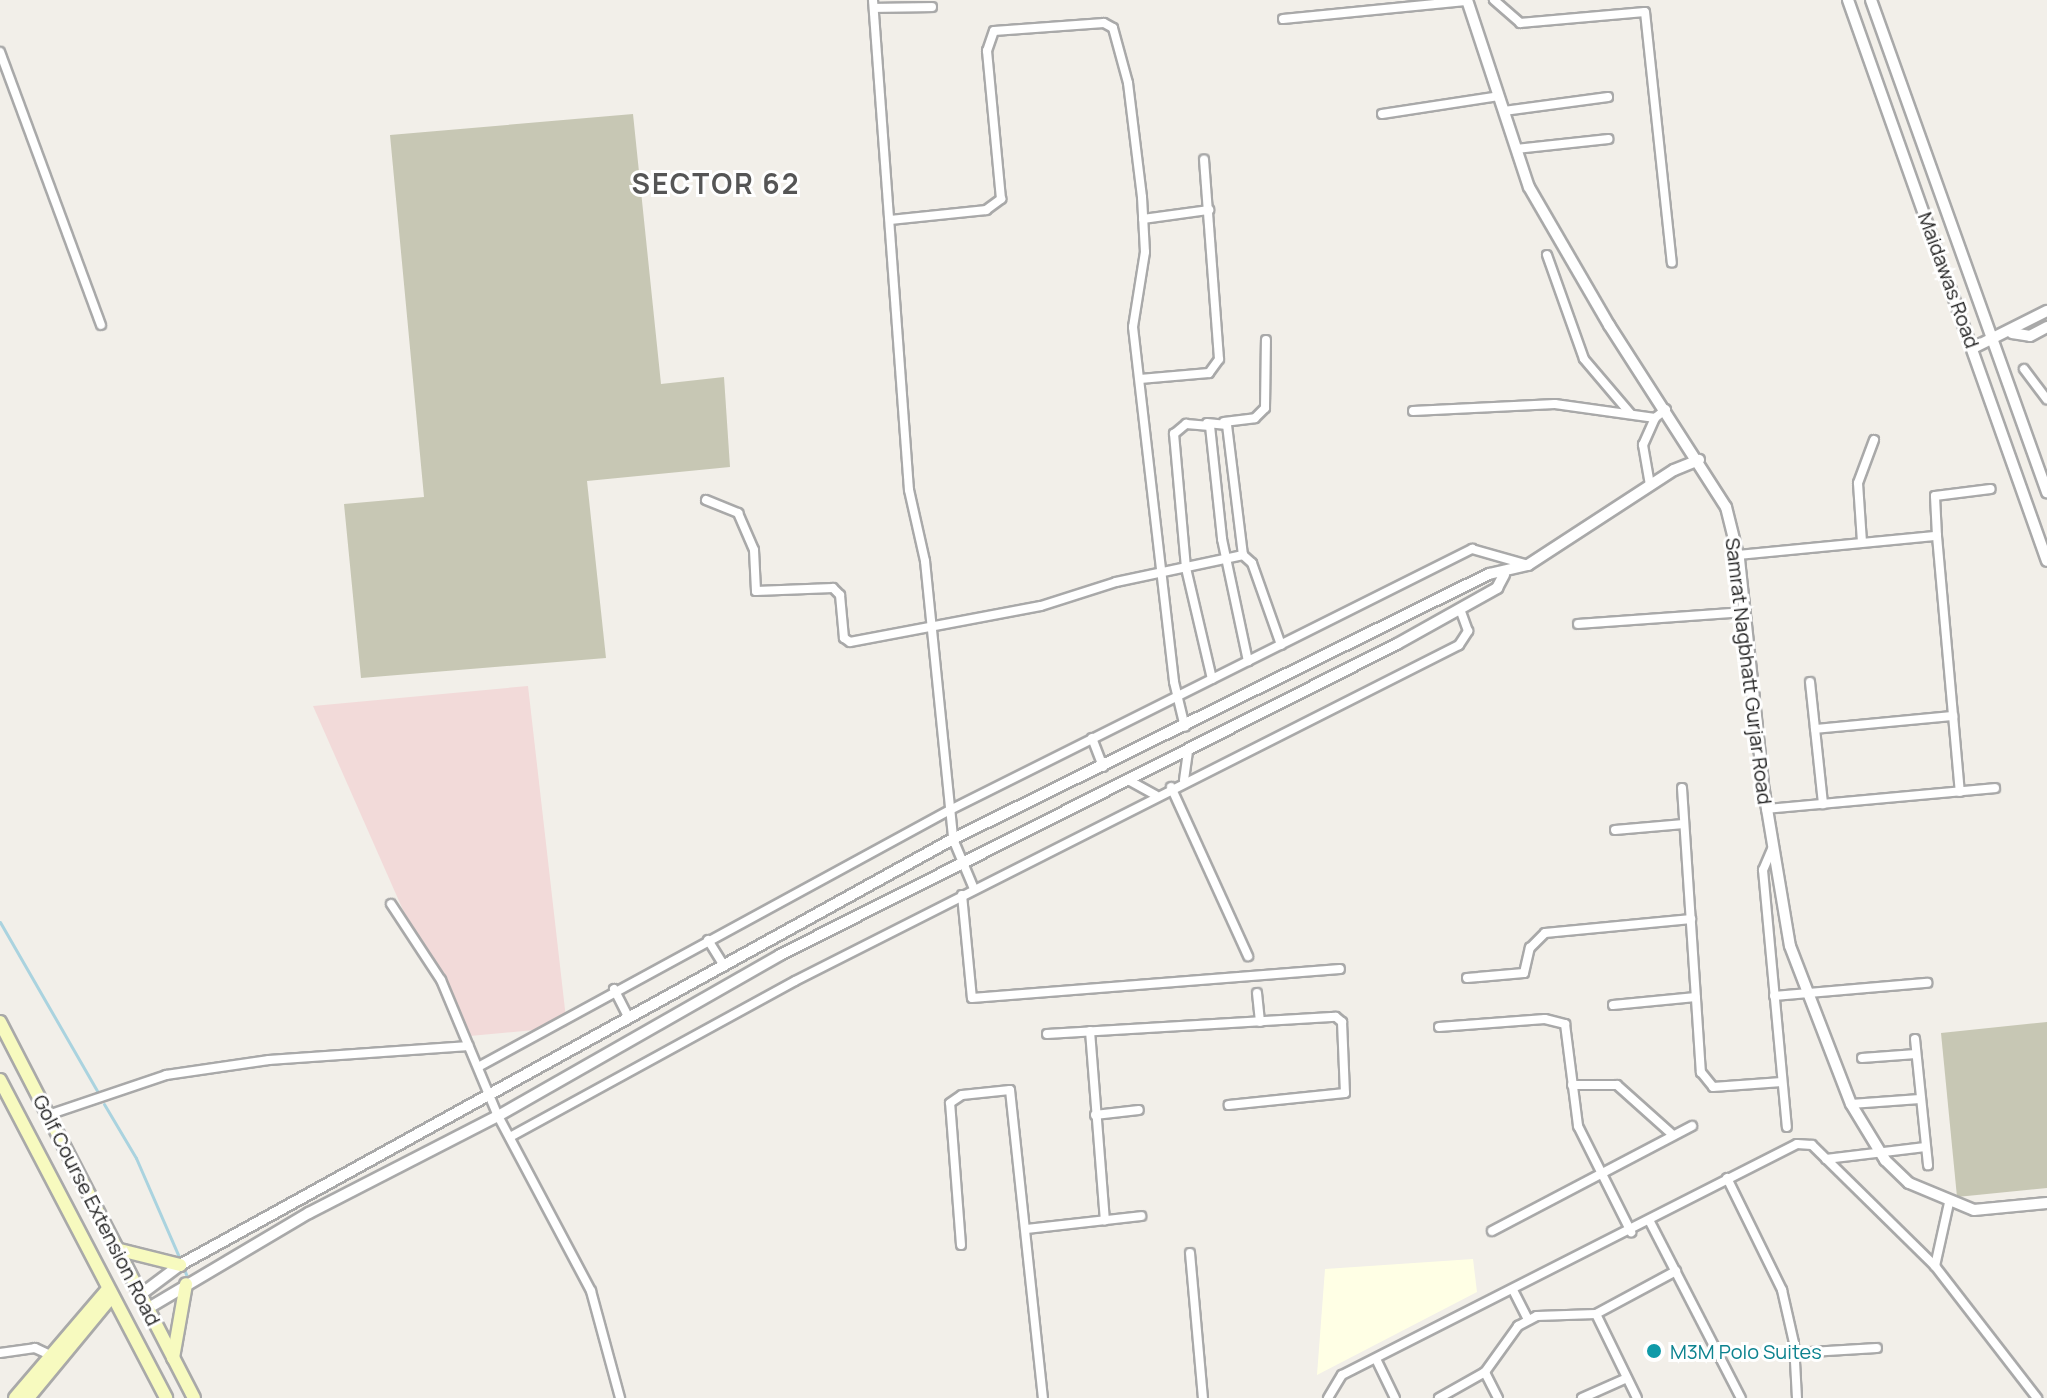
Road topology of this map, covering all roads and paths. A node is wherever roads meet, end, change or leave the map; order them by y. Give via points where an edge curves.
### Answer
1 (1468, 0) edge
2 (1494, 0) edge
3 (1644, 0) edge
4 (1848, 0) edge
5 (1871, 0) edge
6 (874, 4) edge
7 (932, 7) dead end
8 (1645, 12) junction
9 (1283, 19) dead end
10 (0, 52) edge
11 (1499, 96) junction
12 (1608, 97) dead end
13 (1504, 111) junction
14 (1382, 114) dead end
15 (1608, 139) dead end
16 (1516, 149) junction
17 (1204, 160) dead end
18 (1209, 210) junction
19 (1143, 219) junction
20 (890, 220) junction
21 (1547, 255) dead end
22 (1672, 263) dead end
23 (2047, 311) edge
24 (101, 325) dead end
25 (2047, 327) edge
26 (2012, 333) junction
27 (1994, 339) junction
28 (1266, 340) dead end
29 (1973, 348) junction
30 (2024, 369) dead end
31 (1140, 379) junction
32 (2047, 399) edge
33 (1666, 409) junction
34 (1413, 411) dead end
35 (1630, 413) junction
36 (1655, 418) junction
37 (1224, 422) junction
38 (1207, 423) junction
39 (1874, 440) dead end
40 (1699, 460) junction
41 (1650, 485) junction
42 (1991, 489) dead end
43 (2047, 492) edge
44 (706, 500) dead end
45 (1937, 536) junction
46 (1862, 542) junction
47 (1243, 555) junction
48 (1738, 555) junction
49 (1224, 556) junction
50 (2047, 561) edge
51 (1528, 565) junction
52 (1186, 568) junction
53 (1163, 575) junction
54 (1504, 575) junction
55 (1460, 609) junction
56 (1745, 612) junction
57 (1578, 624) dead end
58 (933, 625) junction
59 (1281, 645) junction
60 (1248, 661) junction
61 (1212, 679) junction
62 (1810, 682) dead end
63 (1176, 697) junction
64 (1953, 716) junction
65 (1185, 727) junction
66 (1815, 729) junction
67 (1092, 738) junction
68 (1188, 753) junction
69 (1103, 767) junction
70 (1184, 780) junction
71 (1130, 781) junction
72 (1171, 787) junction
73 (1682, 788) dead end
74 (1995, 788) dead end
75 (1960, 792) junction
76 (1155, 795) junction
77 (1823, 804) junction
78 (1766, 809) junction
79 (950, 810) junction
80 (1684, 824) junction
81 (1615, 830) dead end
82 (953, 839) junction
83 (1772, 849) junction
84 (962, 862) junction
85 (974, 889) junction
86 (962, 895) junction
87 (391, 904) dead end
88 (1691, 919) junction
89 (708, 940) junction
90 (1248, 956) dead end
91 (724, 966) junction
92 (1340, 969) dead end
93 (1467, 978) dead end
94 (1927, 983) dead end
95 (614, 989) junction
96 (1257, 993) dead end
97 (1806, 994) junction
98 (1774, 996) junction
99 (1696, 997) junction
100 (1613, 1005) dead end
101 (629, 1018) junction
102 (0, 1022) edge
103 (1260, 1022) junction
104 (1439, 1027) dead end
105 (1090, 1031) junction
106 (1047, 1034) dead end
107 (1915, 1039) dead end
108 (469, 1046) junction
109 (1916, 1054) junction
110 (1862, 1058) dead end
111 (480, 1066) junction
112 (30, 1079) junction
113 (1782, 1082) junction
114 (1572, 1085) junction
115 (3, 1086) edge
116 (492, 1094) junction
117 (1920, 1099) junction
118 (1851, 1104) junction
119 (1229, 1105) dead end
120 (1139, 1110) dead end
121 (48, 1115) junction
122 (1095, 1115) junction
123 (498, 1116) junction
124 (1692, 1126) dead end
125 (1787, 1127) dead end
126 (1673, 1135) junction
127 (510, 1137) junction
128 (1925, 1147) junction
129 (1878, 1152) junction
130 (1826, 1159) junction
131 (1928, 1165) dead end
132 (1602, 1173) junction
133 (1727, 1178) junction
134 (1949, 1203) junction
135 (2047, 1203) edge
136 (1141, 1216) dead end
137 (1105, 1220) junction
138 (1650, 1222) junction
139 (1026, 1229) junction
140 (1492, 1231) dead end
141 (1631, 1232) junction
142 (961, 1245) dead end
143 (120, 1250) junction
144 (1190, 1253) dead end
145 (180, 1265) junction
146 (1935, 1266) junction
147 (1676, 1271) junction
148 (186, 1284) junction
149 (110, 1292) junction
150 (1514, 1292) junction
151 (140, 1295) junction
152 (147, 1309) junction
153 (1596, 1314) junction
154 (1528, 1320) junction
155 (1877, 1348) dead end
156 (0, 1353) edge
157 (1794, 1353) junction
158 (50, 1355) junction
159 (173, 1358) junction
160 (1377, 1361) junction
161 (1485, 1372) junction
162 (1627, 1378) junction
163 (193, 1395) edge
164 (15, 1398) edge
165 (28, 1398) edge
166 (166, 1398) edge
167 (177, 1398) edge
168 (620, 1398) edge
169 (1043, 1398) edge
170 (1203, 1398) edge
171 (1328, 1398) edge
172 (1395, 1398) edge
173 (1439, 1398) edge
174 (1498, 1398) edge
175 (1582, 1398) edge
176 (1637, 1398) edge
177 (1741, 1398) edge
178 (1797, 1398) edge
179 (2037, 1398) edge

1 - 9 street
1 - 11 street, Samrat Nagbhatt Gurjar Road
2 - 8 street via 1520,23
3 - 8 street
4 - 29 street, Maidawas Road
5 - 27 street, Maidawas Road
6 - 7 street
6 - 20 street
8 - 22 street
10 - 24 street
11 - 13 street, Samrat Nagbhatt Gurjar Road
11 - 14 street
12 - 13 street
13 - 16 street, Samrat Nagbhatt Gurjar Road
15 - 16 street
16 - 33 street, Samrat Nagbhatt Gurjar Road via 1529,187 1609,325
17 - 18 street
18 - 19 street
18 - 31 street via 1219,328 1216,370
19 - 20 street via 1128,83 1113,28 1104,23 994,31 987,51 1001,199 986,210
19 - 31 street via 1145,252 1133,327
20 - 58 street via 907,467
21 - 35 street via 1584,359
23 - 26 street
25 - 26 street via 2030,336
26 - 27 street
27 - 29 street
27 - 43 street, Maidawas Road
28 - 37 street via 1265,408 1255,418
29 - 50 street, Maidawas Road
30 - 32 street
31 - 53 street
33 - 36 street
33 - 40 street, Samrat Nagbhatt Gurjar Road
34 - 35 street via 1555,404
35 - 36 street
36 - 41 street via 1643,445
37 - 38 street
37 - 47 street via 1231,439
38 - 49 street
38 - 52 street via 1186,424 1174,434
39 - 46 street via 1858,483
40 - 41 street
40 - 48 street, Samrat Nagbhatt Gurjar Road via 1726,507
41 - 51 street
42 - 45 street via 1935,496
44 - 58 street via 738,513 754,550 756,591 833,588 840,595 844,638 850,642
45 - 46 street
45 - 64 street
46 - 48 street
47 - 49 street
47 - 59 street via 1252,563
48 - 56 street, Samrat Nagbhatt Gurjar Road
49 - 52 street
49 - 60 street
51 - 54 street
51 - 59 street via 1472,549
52 - 53 street
52 - 61 street
53 - 58 street via 1116,582 1041,606
53 - 63 street
54 - 55 street via 1497,588
54 - 65 street via 1489,574
55 - 68 street
55 - 70 street via 1468,631 1459,645
56 - 57 street
56 - 78 street, Samrat Nagbhatt Gurjar Road
58 - 79 street
59 - 60 street
60 - 61 street
61 - 63 street
62 - 66 street
63 - 65 street
63 - 67 street
64 - 66 street
64 - 75 street
65 - 69 street
66 - 77 street
67 - 69 street
67 - 79 street
68 - 70 street
68 - 71 street
69 - 82 street
70 - 72 street
71 - 76 street
71 - 84 street
72 - 76 street
72 - 90 street
73 - 80 street
74 - 75 street
75 - 77 street
76 - 85 street
77 - 78 street
78 - 83 street, Samrat Nagbhatt Gurjar Road
79 - 82 street
79 - 89 street
80 - 81 street
80 - 88 street
82 - 84 street
82 - 91 street
83 - 97 street, Samrat Nagbhatt Gurjar Road via 1790,946
83 - 98 street via 1763,870
84 - 85 street
84 - 123 street via 780,955
85 - 86 street
86 - 92 street via 972,998
86 - 127 street
87 - 108 street via 441,980
88 - 93 street via 1545,933 1530,948 1524,973
88 - 99 street
89 - 91 street
89 - 95 street
91 - 101 street
94 - 97 street
95 - 101 street
95 - 111 street
96 - 103 street
97 - 98 street
97 - 118 street, Samrat Nagbhatt Gurjar Road
98 - 113 street
99 - 100 street
99 - 113 street via 1701,1072 1709,1085
101 - 116 street
102 - 112 main road, Golf Course Extension Road
103 - 105 street
103 - 119 street via 1341,1020 1348,1089 1331,1098
104 - 114 street via 1560,1021 1568,1030
105 - 106 street
105 - 122 street
107 - 109 street
108 - 111 street
108 - 121 street via 269,1060 166,1075
109 - 110 street
109 - 117 street
111 - 116 street
112 - 115 main road
112 - 121 main road, Golf Course Extension Road
113 - 125 street
114 - 126 street via 1617,1085
114 - 132 street via 1578,1126
115 - 149 main road, Golf Course Extension Road
116 - 123 street
116 - 145 street
117 - 118 street
117 - 128 street
118 - 129 street, Samrat Nagbhatt Gurjar Road
120 - 122 street
121 - 143 main road, Golf Course Extension Road
122 - 137 street
123 - 127 street
123 - 148 street via 309,1213
124 - 126 street
126 - 132 street
127 - 168 street via 594,1299
128 - 129 street
128 - 131 street
129 - 130 street
129 - 134 street, Samrat Nagbhatt Gurjar Road via 1897,1174
130 - 133 street via 1812,1145 1797,1144
130 - 146 street
132 - 140 street
132 - 141 street
133 - 138 street
133 - 157 street via 1782,1290
134 - 135 street, Samrat Nagbhatt Gurjar Road via 1974,1210
134 - 146 street
136 - 137 street
137 - 139 street
138 - 141 street
138 - 147 street
139 - 142 street via 1012,1093 962,1095 950,1103
139 - 169 street
141 - 150 street
143 - 145 main road
143 - 151 main road, Golf Course Extension Road
144 - 170 street
145 - 151 street
146 - 179 street
147 - 153 street
147 - 177 street
148 - 152 street
148 - 159 main road
149 - 158 main road
149 - 165 main road
149 - 166 main road, Golf Course Extension Road
150 - 154 street
150 - 160 street
151 - 152 main road, Golf Course Extension Road
152 - 159 main road, Golf Course Extension Road
153 - 154 street via 1561,1312
153 - 162 street
154 - 161 street via 1503,1342
155 - 157 street
156 - 158 street via 35,1348
157 - 178 street
158 - 164 main road
159 - 163 main road, Golf Course Extension Road
160 - 171 street via 1342,1375
160 - 172 street
161 - 173 street
161 - 174 street
162 - 175 street
162 - 176 street
163 - 167 main road

